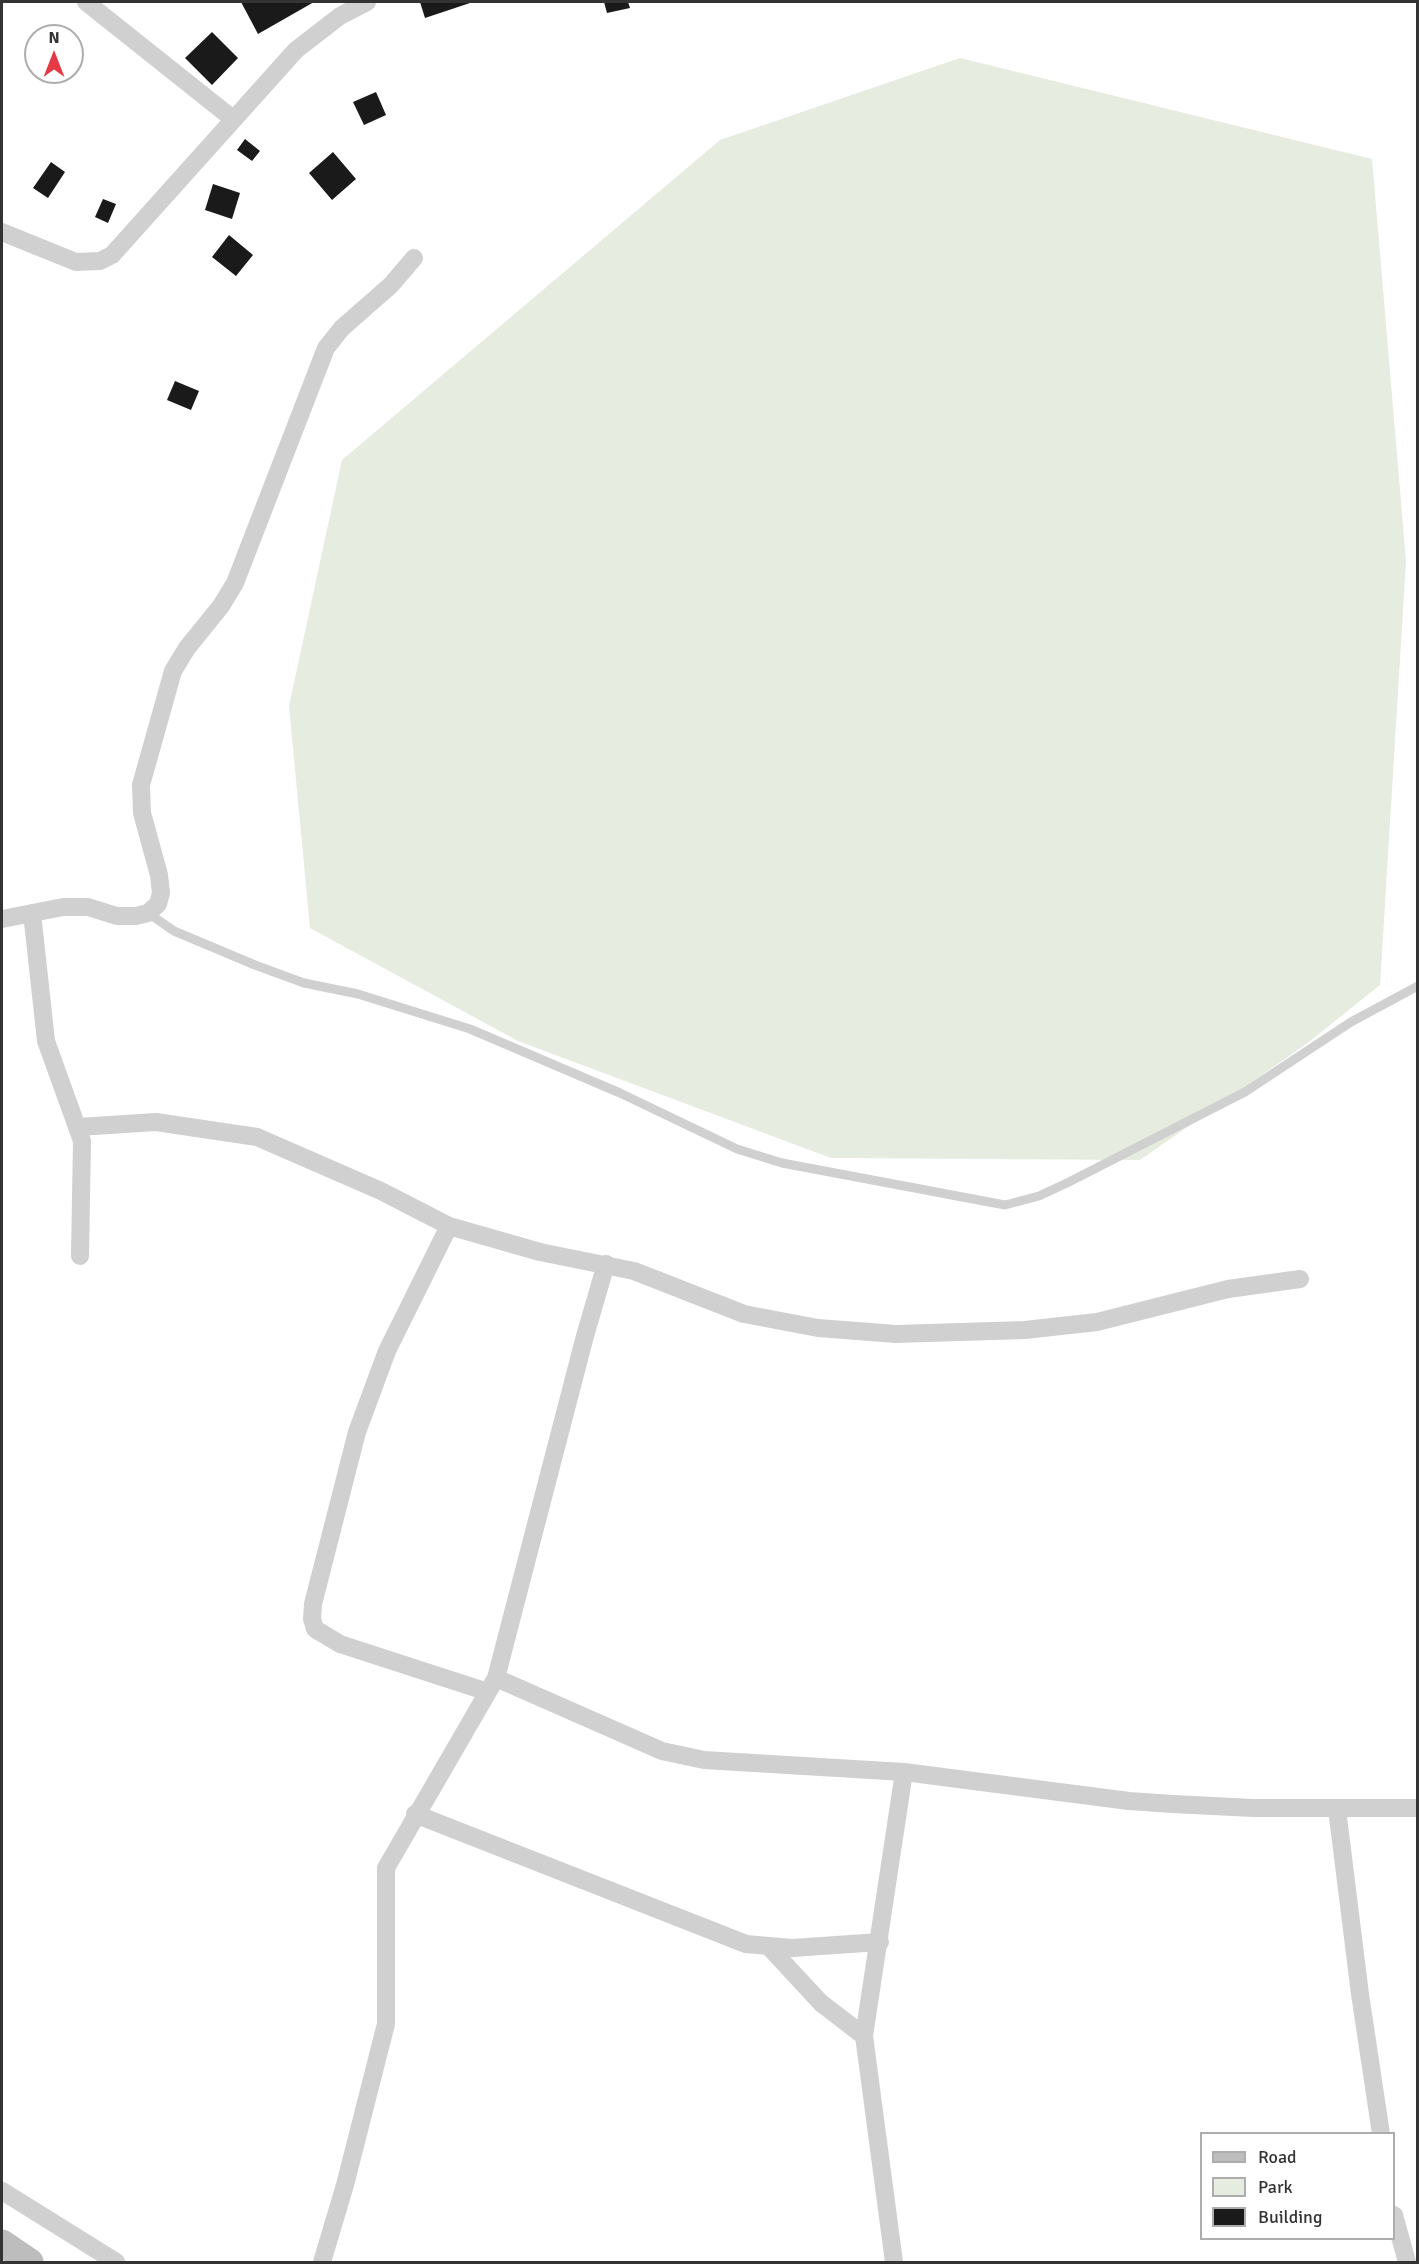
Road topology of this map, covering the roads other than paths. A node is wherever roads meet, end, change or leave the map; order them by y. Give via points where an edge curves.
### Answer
1 (86, 2) edge
2 (367, 2) edge
3 (232, 119) junction
4 (2, 232) edge
5 (414, 258) dead end
6 (32, 913) junction
7 (148, 913) junction
8 (2, 919) edge
9 (1418, 986) edge
10 (79, 1127) junction
11 (449, 1226) junction
12 (80, 1256) dead end
13 (606, 1264) junction
14 (1300, 1279) dead end
15 (492, 1685) junction
16 (904, 1772) junction
17 (1418, 1808) edge
18 (1337, 1809) junction
19 (415, 1814) junction
20 (880, 1942) junction
21 (770, 1948) junction
22 (864, 2036) junction
23 (1381, 2132) edge
24 (2, 2191) edge
25 (1395, 2219) edge
26 (2, 2244) edge
27 (30, 2262) edge
28 (116, 2262) edge
29 (322, 2262) edge
30 (894, 2262) edge
31 (1407, 2262) edge

1 - 3 street
2 - 3 street via 316,32
3 - 4 street via 126,241 100,261 76,262
5 - 7 street via 392,285 342,328 326,348 235,583 174,671 141,785 142,813 160,893 158,903
6 - 7 street via 63,907 88,907 117,916
6 - 8 street
6 - 10 street via 46,1041
7 - 9 lane via 174,931 304,983 358,994 470,1029 610,1088 737,1149 782,1163 1005,1205 1040,1196 1070,1182 1245,1092 1351,1022
10 - 11 street via 156,1122 257,1137 381,1191
10 - 12 street via 83,1154
11 - 13 street via 540,1252
11 - 15 street via 387,1350 357,1432 312,1619 315,1629 340,1644
13 - 14 street via 744,1314 818,1328 896,1334 1025,1330 1097,1322 1228,1289
13 - 15 street
15 - 16 street via 673,1754 730,1762
15 - 19 street
16 - 18 street via 1129,1801
16 - 20 street
17 - 18 street
18 - 23 street
19 - 21 street via 725,1937
19 - 29 street via 386,1868 386,2024
20 - 21 street
20 - 22 street
21 - 22 street via 822,2003
22 - 30 street
24 - 28 street
25 - 31 street
26 - 27 main road

